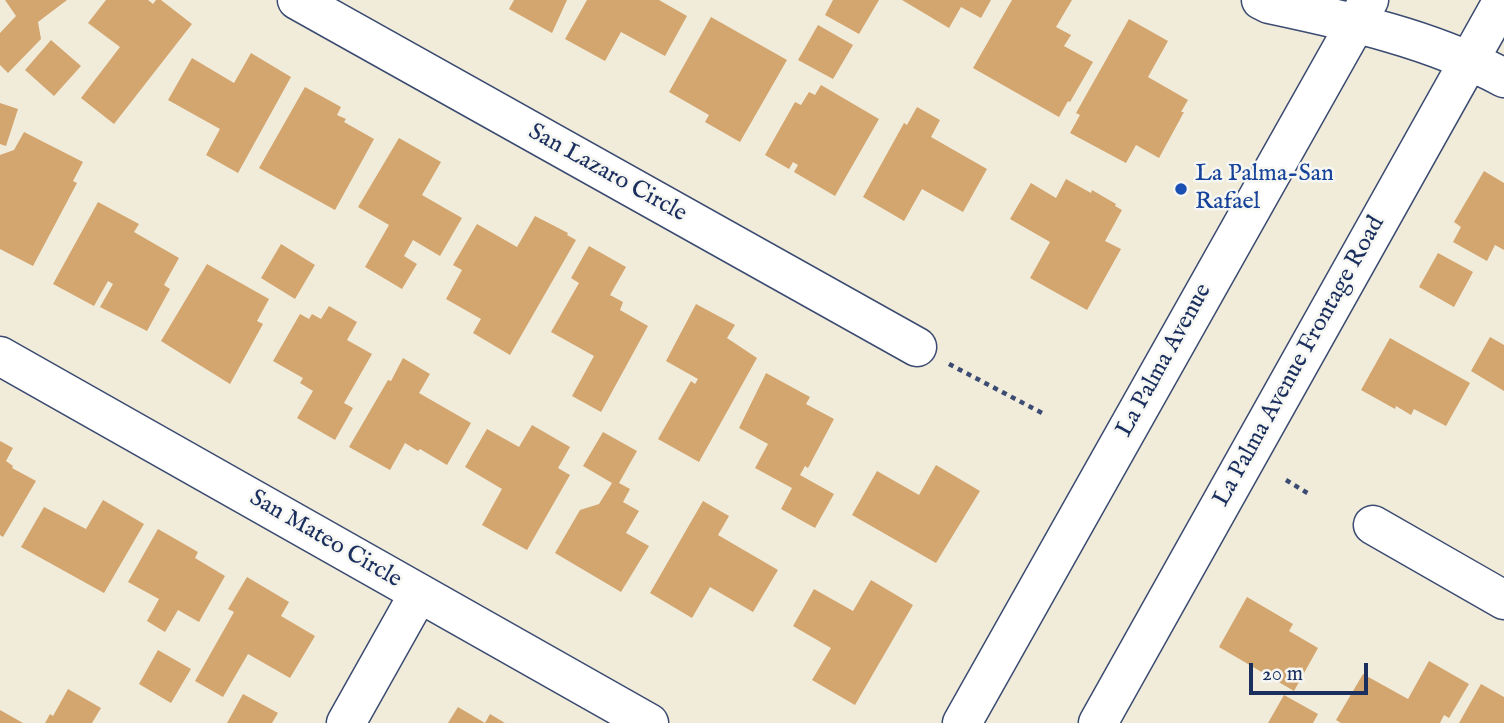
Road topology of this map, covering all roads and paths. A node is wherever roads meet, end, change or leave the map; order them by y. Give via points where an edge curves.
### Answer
1 (297, 0) edge
2 (1261, 0) edge
3 (1503, 0) edge
4 (1362, 12) edge
5 (1470, 59) junction
6 (1504, 78) edge
7 (917, 347) joint
8 (0, 356) edge
9 (1042, 413) dead end
10 (1286, 480) dead end
11 (1310, 494) dead end
12 (1373, 525) dead end
13 (419, 593) junction
14 (1504, 600) edge
15 (346, 723) edge
16 (649, 723) edge
17 (962, 723) edge
18 (1098, 723) edge

1 - 7 street, San Lazaro Circle
2 - 4 street
3 - 5 street, La Palma Avenue Frontage Road
4 - 5 street
4 - 17 street, La Palma Avenue
5 - 6 street
5 - 18 street, La Palma Avenue Frontage Road
7 - 9 path
8 - 13 street, San Mateo Circle
10 - 11 path
12 - 14 street
13 - 15 street
13 - 16 street, San Mateo Circle

